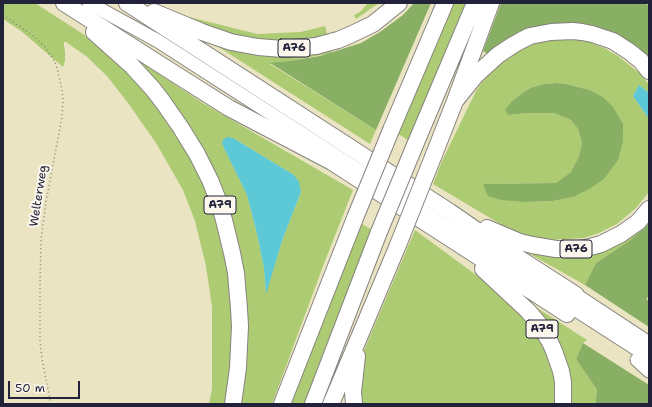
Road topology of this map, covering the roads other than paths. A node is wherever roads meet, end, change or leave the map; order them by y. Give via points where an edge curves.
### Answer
1 (61, 3) edge
2 (64, 3) edge
3 (90, 3) edge
4 (127, 3) edge
5 (133, 3) edge
6 (399, 3) edge
7 (445, 3) edge
8 (475, 3) edge
9 (491, 3) edge
10 (649, 71) edge
11 (455, 101) junction
12 (649, 209) edge
13 (450, 212) junction
14 (458, 244) junction
15 (576, 295) joint
16 (567, 314) joint
17 (360, 333) junction
18 (649, 343) edge
19 (643, 359) edge
20 (649, 367) edge
21 (649, 371) edge
22 (233, 404) edge
23 (282, 404) edge
24 (313, 404) edge
25 (331, 404) edge
26 (354, 404) edge
27 (563, 404) edge

1 - 22 highway, A79 via 121,56 153,89 188,140 214,190 232,253 239,303 239,354
2 - 14 highway, A79 via 213,99 332,162
3 - 19 main road, A79 via 158,41
4 - 13 highway
5 - 6 highway, A76 via 231,42 283,49 316,46 338,40 372,24
7 - 23 highway, bridge via 355,218
8 - 24 highway, bridge via 379,232
9 - 11 highway
10 - 11 highway via 641,61 613,41 582,32 552,32 530,36 513,44 476,75
11 - 17 highway, bridge
12 - 13 highway, A76 via 634,225 611,239 590,247 568,250 520,242
13 - 15 highway
14 - 16 highway, A79
14 - 27 highway, A79 via 539,324 558,360 563,382
15 - 18 main road
16 - 19 main road, A79
17 - 25 highway
17 - 26 highway via 354,374
19 - 20 main road, A79
19 - 21 main road, A79

